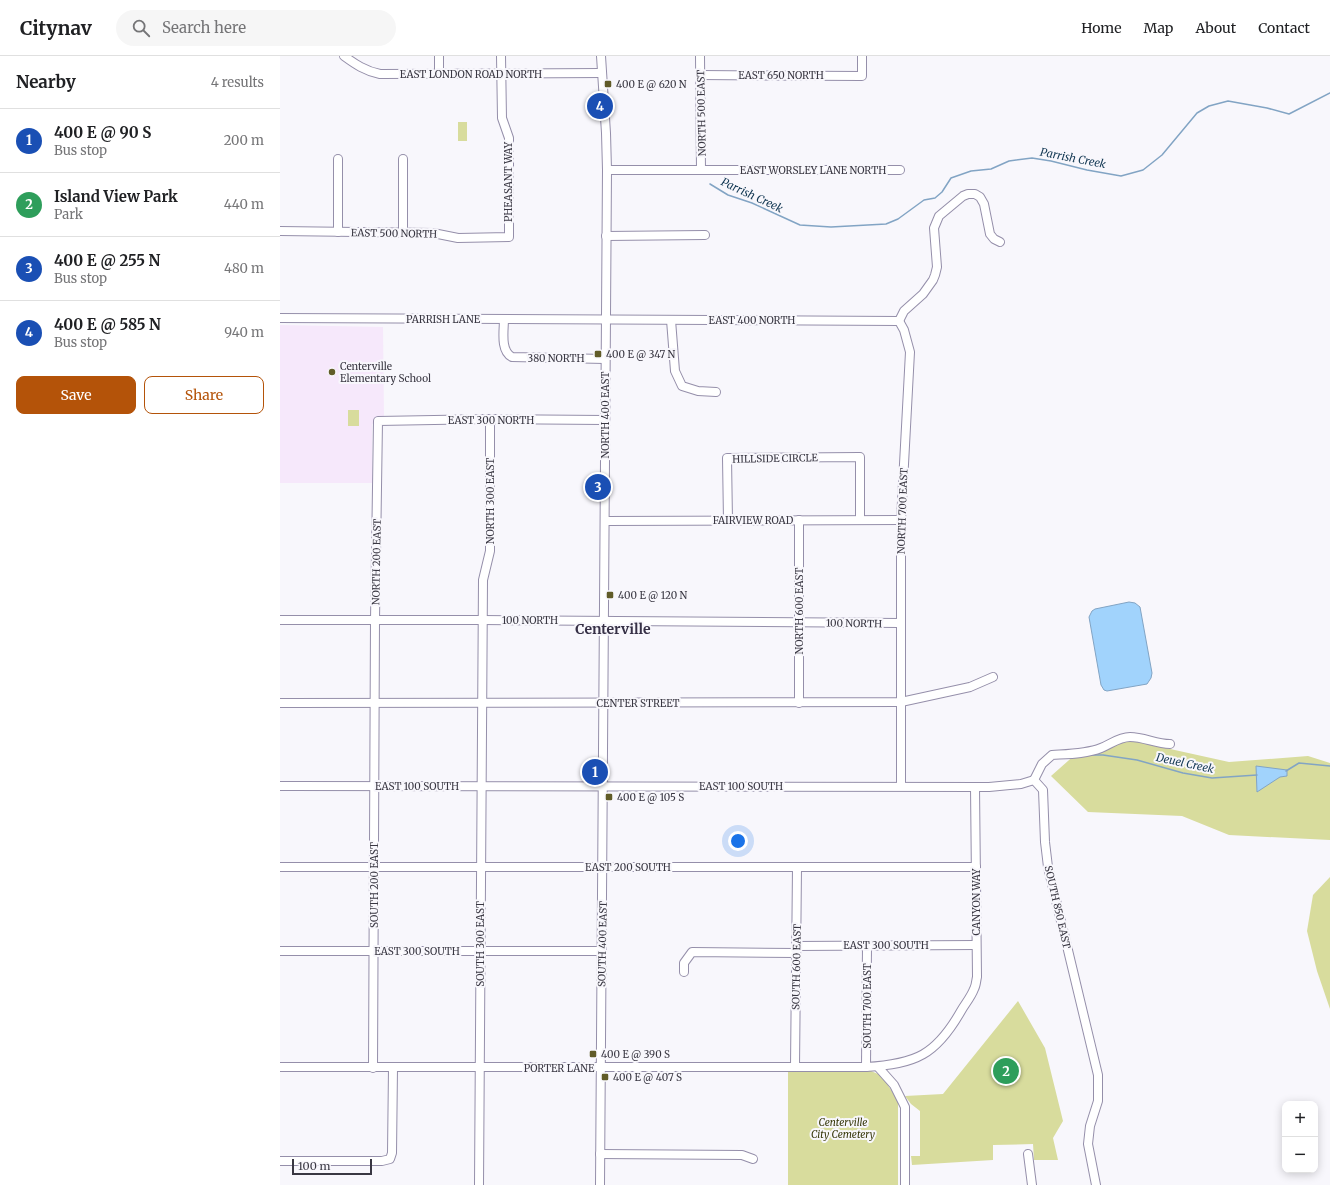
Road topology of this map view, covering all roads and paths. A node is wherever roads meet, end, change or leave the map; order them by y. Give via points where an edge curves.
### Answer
1 (344, 56) edge
2 (439, 56) edge
3 (501, 56) edge
4 (601, 56) edge
5 (700, 56) edge
6 (862, 56) edge
7 (602, 73) junction
8 (439, 74) junction
9 (502, 74) junction
10 (700, 75) junction
11 (338, 159) dead end
12 (403, 160) dead end
13 (607, 170) junction
14 (702, 170) junction
15 (900, 170) dead end
16 (280, 231) edge
17 (338, 232) junction
18 (403, 232) junction
19 (705, 235) dead end
20 (606, 236) junction
21 (508, 237) joint
22 (1000, 242) dead end
23 (280, 318) edge
24 (504, 319) junction
25 (606, 320) junction
26 (671, 320) junction
27 (899, 321) junction
28 (605, 359) junction
29 (716, 392) dead end
30 (490, 419) junction
31 (604, 420) junction
32 (378, 422) joint
33 (728, 520) junction
34 (799, 520) junction
35 (860, 520) junction
36 (901, 520) junction
37 (605, 521) junction
38 (280, 620) edge
39 (375, 620) junction
40 (482, 620) junction
41 (604, 621) junction
42 (799, 622) junction
43 (900, 623) junction
44 (993, 677) dead end
45 (900, 702) junction
46 (280, 703) edge
47 (375, 703) junction
48 (481, 703) junction
49 (603, 703) junction
50 (799, 703) junction
51 (1170, 744) dead end
52 (1034, 780) junction
53 (280, 786) edge
54 (374, 786) junction
55 (481, 786) junction
56 (603, 786) junction
57 (901, 786) junction
58 (975, 786) junction
59 (280, 867) edge
60 (374, 867) junction
61 (480, 867) junction
62 (603, 867) junction
63 (797, 867) junction
64 (976, 867) junction
65 (976, 945) junction
66 (867, 946) junction
67 (480, 950) junction
68 (602, 950) junction
69 (796, 950) junction
70 (280, 951) edge
71 (374, 951) junction
72 (684, 972) dead end
73 (960, 1013) joint
74 (280, 1067) edge
75 (795, 1067) junction
76 (866, 1067) junction
77 (878, 1067) junction
78 (373, 1068) junction
79 (393, 1068) junction
80 (479, 1068) junction
81 (600, 1068) junction
82 (600, 1154) junction
83 (1028, 1154) dead end
84 (753, 1159) dead end
85 (280, 1161) edge
86 (479, 1185) edge
87 (600, 1185) edge
88 (905, 1185) edge
89 (1032, 1185) edge
90 (1096, 1185) edge

1 - 8 street, EAST LONDON ROAD NORTH via 360,67 380,74
2 - 8 street
3 - 9 street, PHEASANT WAY
4 - 7 street, NORTH 400 EAST
5 - 10 street, NORTH 500 EAST
6 - 10 street, EAST 650 NORTH via 862,76
7 - 9 street, EAST LONDON ROAD NORTH
7 - 13 street, NORTH 400 EAST
8 - 9 street, EAST LONDON ROAD NORTH
9 - 21 street, PHEASANT WAY via 502,118 508,138
10 - 14 street, NORTH 500 EAST
11 - 17 street
12 - 18 street
13 - 14 street, EAST WORSLEY LANE NORTH
13 - 20 street, NORTH 400 EAST
14 - 15 street, EAST WORSLEY LANE NORTH
16 - 17 street, EAST 500 NORTH
17 - 18 street, EAST 500 NORTH
18 - 21 street, EAST 500 NORTH via 433,233 458,238
19 - 20 street
20 - 25 street, NORTH 400 EAST
22 - 27 street via 990,234 983,200 975,194 963,196 936,220 935,275 923,294 904,311
23 - 24 street, PARRISH LANE
24 - 25 street, PARRISH LANE
24 - 28 street, 380 NORTH via 504,346 507,354 517,358
25 - 26 street, EAST 400 NORTH
25 - 28 street, NORTH 400 EAST
26 - 27 street, EAST 400 NORTH
26 - 29 street via 675,371 682,386 698,391
27 - 36 street, NORTH 700 EAST via 910,352
28 - 31 street, NORTH 400 EAST
30 - 31 street, EAST 300 NORTH
30 - 32 street, EAST 300 NORTH
30 - 40 street, NORTH 300 EAST via 490,551 482,580
31 - 37 street, NORTH 400 EAST
32 - 39 street, NORTH 200 EAST
33 - 34 street, FAIRVIEW ROAD
33 - 35 street, HILLSIDE CIRCLE via 728,458 860,457
33 - 37 street, FAIRVIEW ROAD
34 - 35 street, FAIRVIEW ROAD
34 - 42 street, NORTH 600 EAST
35 - 36 street, FAIRVIEW ROAD
36 - 43 street, NORTH 700 EAST
37 - 41 street, NORTH 400 EAST
38 - 39 street, 100 NORTH
39 - 40 street, 100 NORTH
39 - 47 street, NORTH 200 EAST
40 - 41 street, 100 NORTH
40 - 48 street, NORTH 300 EAST
41 - 42 street, 100 NORTH
41 - 49 street, NORTH 400 EAST
42 - 43 street, 100 NORTH
42 - 50 street, NORTH 600 EAST
43 - 45 street, NORTH 700 EAST
44 - 45 street, CENTER STREET via 970,687
45 - 50 street, CENTER STREET
45 - 57 street
46 - 47 street, CENTER STREET
47 - 48 street, CENTER STREET
47 - 54 street, SOUTH 200 EAST
48 - 49 street, CENTER STREET
48 - 55 street, SOUTH 300 EAST
49 - 50 street, CENTER STREET
49 - 56 street, SOUTH 400 EAST
51 - 52 street via 1130,737 1101,748 1052,755 1042,764
52 - 58 street, EAST 100 SOUTH via 1021,784
52 - 90 street, SOUTH 850 EAST via 1043,790 1048,867 1098,1075 1098,1101 1090,1126 1088,1144
53 - 54 street, EAST 100 SOUTH
54 - 55 street, EAST 100 SOUTH
54 - 60 street, SOUTH 200 EAST
55 - 56 street, EAST 100 SOUTH
55 - 61 street, SOUTH 300 EAST
56 - 57 street, EAST 100 SOUTH
56 - 62 street, SOUTH 400 EAST
57 - 58 street, EAST 100 SOUTH
58 - 64 street, CANYON WAY
59 - 60 street, EAST 200 SOUTH
60 - 61 street, EAST 200 SOUTH
60 - 71 street, SOUTH 200 EAST
61 - 62 street, EAST 200 SOUTH
61 - 67 street, SOUTH 300 EAST
62 - 63 street, EAST 200 SOUTH
62 - 68 street, SOUTH 400 EAST
63 - 64 street, EAST 200 SOUTH
63 - 69 street, SOUTH 600 EAST
64 - 65 street, CANYON WAY
65 - 66 street, EAST 300 SOUTH
65 - 73 street, CANYON WAY via 977,977 974,989
66 - 69 street, EAST 300 SOUTH
66 - 76 street, SOUTH 700 EAST
67 - 68 street, EAST 300 SOUTH
67 - 71 street, EAST 300 SOUTH
67 - 80 street, SOUTH 300 EAST
68 - 81 street, SOUTH 400 EAST
69 - 72 street, EAST 300 SOUTH via 692,952 684,963
69 - 75 street, SOUTH 600 EAST
70 - 71 street, EAST 300 SOUTH
71 - 78 street, SOUTH 200 EAST
73 - 77 street, PORTER LANE via 942,1039 929,1051 912,1060
74 - 78 street, PORTER LANE
75 - 76 street, PORTER LANE
75 - 81 street, PORTER LANE
76 - 77 street, PORTER LANE
77 - 88 street via 894,1085 906,1107
78 - 79 street, PORTER LANE
79 - 80 street, PORTER LANE
79 - 85 street via 390,1159
80 - 81 street, PORTER LANE
80 - 86 street, SOUTH 300 EAST
81 - 82 street, SOUTH 400 EAST
82 - 84 street via 742,1155
82 - 87 street, SOUTH 400 EAST
83 - 89 street

